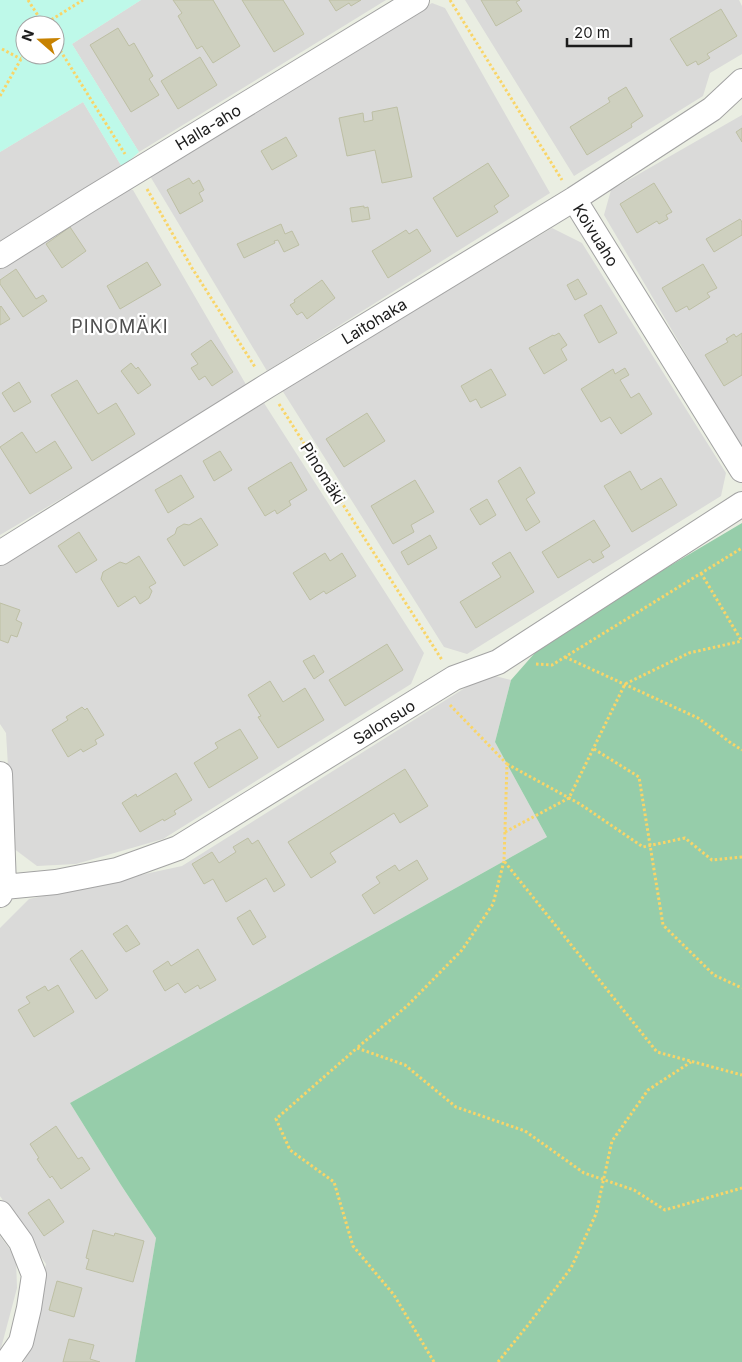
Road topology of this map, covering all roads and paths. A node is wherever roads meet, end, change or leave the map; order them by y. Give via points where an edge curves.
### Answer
1 (28, 0) edge
2 (83, 0) edge
3 (417, 0) edge
4 (450, 0) edge
5 (38, 15) edge
6 (60, 15) edge
7 (2, 49) dead end
8 (15, 56) edge
9 (18, 65) edge
10 (742, 80) edge
11 (0, 96) edge
12 (574, 199) junction
13 (0, 256) edge
14 (192, 268) dead end
15 (267, 386) junction
16 (742, 470) edge
17 (742, 504) edge
18 (742, 548) edge
19 (0, 553) edge
20 (701, 573) junction
21 (742, 640) edge
22 (565, 656) junction
23 (532, 664) dead end
24 (445, 684) junction
25 (625, 684) junction
26 (594, 749) junction
27 (742, 750) edge
28 (507, 764) junction
29 (0, 774) edge
30 (569, 798) junction
31 (505, 832) junction
32 (651, 845) junction
33 (742, 858) edge
34 (504, 860) junction
35 (2, 891) edge
36 (742, 988) edge
37 (357, 1048) junction
38 (692, 1061) junction
39 (742, 1075) edge
40 (604, 1180) junction
41 (742, 1188) edge
42 (0, 1213) edge
43 (7, 1362) edge
44 (434, 1362) edge
45 (498, 1362) edge

1 - 5 path
2 - 6 path
3 - 13 street, Halla-aho
4 - 12 path, Koivuaho
7 - 8 path
9 - 11 path
10 - 12 street, Laitohaka via 712,109
12 - 15 street, Laitohaka
12 - 16 street, Koivuaho
14 - 15 path, Pinomäki
15 - 19 street, Laitohaka
15 - 24 path, Pinomäki
17 - 24 street, Salonsuo via 498,662
18 - 20 path
20 - 21 path
20 - 22 path
21 - 25 path via 689,652
22 - 23 path via 552,665
22 - 25 path
24 - 28 path, Pinomäki
24 - 35 street, Salonsuo via 178,848 117,870
25 - 26 path
25 - 27 path via 698,718
26 - 30 path
26 - 32 path via 639,777
28 - 30 path, Pinomäki
28 - 31 path
29 - 35 street
30 - 31 path
30 - 32 path, Pinomäki via 643,847
31 - 34 path
32 - 33 path via 685,838 712,860
32 - 36 path via 663,925 714,975
34 - 37 path via 493,904 462,950 407,1006
34 - 38 path via 657,1052
37 - 40 path via 405,1065 456,1107 524,1131 584,1173
37 - 44 path via 276,1119 290,1150 334,1182 353,1246 394,1295
38 - 39 path
38 - 40 path via 648,1090 612,1141
40 - 41 path via 634,1190 665,1210
40 - 45 path via 596,1214 571,1268
42 - 43 street via 21,1242 34,1275 21,1342

